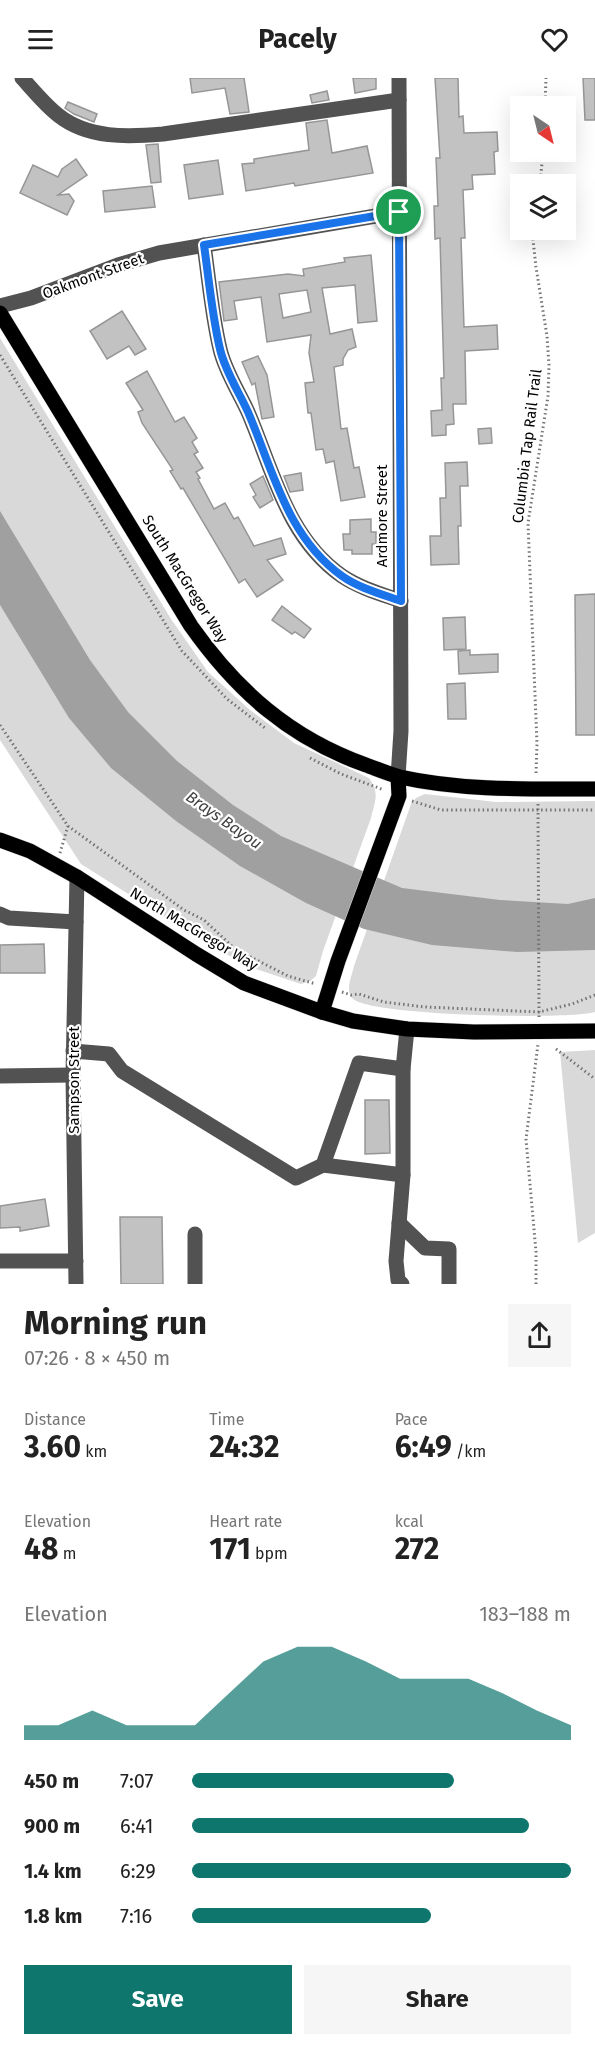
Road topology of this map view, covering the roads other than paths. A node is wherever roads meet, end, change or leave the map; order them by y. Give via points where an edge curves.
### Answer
1 (22, 78) edge
2 (399, 78) edge
3 (399, 100) junction
4 (399, 212) junction
5 (204, 245) junction
6 (0, 306) edge
7 (0, 313) edge
8 (401, 601) junction
9 (398, 777) junction
10 (595, 789) edge
11 (0, 840) edge
12 (77, 877) junction
13 (0, 914) edge
14 (76, 922) junction
15 (322, 1012) junction
16 (407, 1029) junction
17 (595, 1031) edge
18 (73, 1050) junction
19 (403, 1069) junction
20 (73, 1075) junction
21 (0, 1076) edge
22 (323, 1165) junction
23 (404, 1175) junction
24 (399, 1223) junction
25 (195, 1233) dead end
26 (0, 1261) edge
27 (76, 1261) junction
28 (76, 1284) edge
29 (195, 1284) edge
30 (402, 1284) edge
31 (449, 1284) edge

1 - 3 street via 59,117 87,130 130,136
2 - 3 street, Ardmore Street
3 - 4 street, Ardmore Street
4 - 5 street, Oakmont Street
4 - 8 street, Ardmore Street
5 - 6 street, Oakmont Street via 118,264
5 - 8 street via 223,360 289,514 309,544 341,575
7 - 9 main road, South MacGregor Way via 191,626 217,661 255,701 295,731 340,756
8 - 9 street, Ardmore Street
9 - 10 main road, South MacGregor Way via 498,788
9 - 15 main road, Ardmore Street via 399,796
11 - 12 main road, North MacGregor Way via 30,851
12 - 14 street, Sampson Street
12 - 15 main road, North MacGregor Way via 244,982
13 - 14 street via 9,918
14 - 18 street, Sampson Street
15 - 16 main road, North MacGregor Way
16 - 17 main road, North MacGregor Way
16 - 19 street
18 - 20 street, Sampson Street
18 - 22 street via 109,1054 122,1071 296,1178
19 - 22 street via 359,1063
19 - 23 street
20 - 21 street
20 - 27 street, Sampson Street
22 - 23 street
23 - 24 street
24 - 30 street via 396,1261
24 - 31 street via 425,1248 449,1249
25 - 29 street
26 - 27 street
27 - 28 street, Sampson Street

